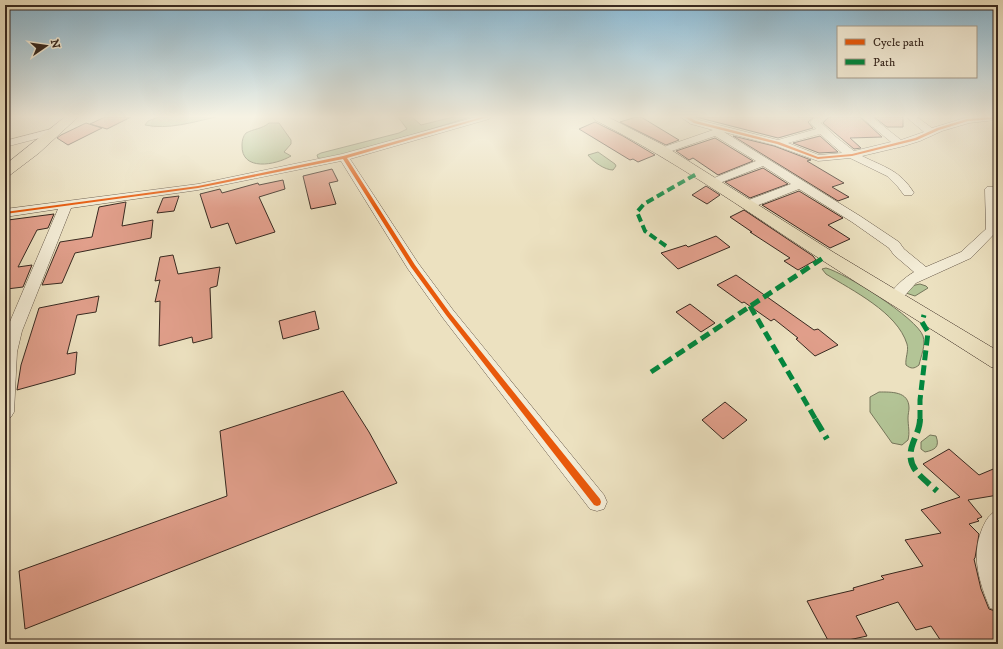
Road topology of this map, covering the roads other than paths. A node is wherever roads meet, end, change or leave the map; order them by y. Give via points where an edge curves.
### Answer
1 (37, 147) edge
2 (378, 147) edge
3 (655, 147) edge
4 (672, 147) edge
5 (740, 147) edge
6 (789, 147) edge
7 (843, 147) edge
8 (886, 147) edge
9 (662, 151) junction
10 (852, 155) junction
11 (344, 157) junction
12 (764, 162) junction
13 (5, 172) edge
14 (713, 182) junction
15 (801, 184) junction
16 (991, 189) dead end
17 (908, 192) dead end
18 (66, 205) junction
19 (747, 205) junction
20 (5, 213) edge
21 (924, 273) junction
22 (895, 297) junction
23 (998, 361) edge
24 (5, 412) edge
25 (597, 502) dead end
26 (998, 520) edge
27 (998, 600) edge

1 - 13 main road
2 - 11 street
3 - 9 main road
4 - 9 street
5 - 12 street
6 - 10 street via 818,158
7 - 10 street
8 - 10 street
9 - 14 main road
10 - 17 street via 891,173 901,181
11 - 18 street via 198,187
11 - 25 street via 413,266 448,314
12 - 14 street
12 - 15 street
14 - 19 main road
15 - 19 street
15 - 21 street via 894,245
16 - 21 street via 992,230 966,255
18 - 20 street
18 - 24 street via 14,331
19 - 22 main road
21 - 22 street via 911,280
22 - 23 main road
26 - 27 street via 990,531 986,557

